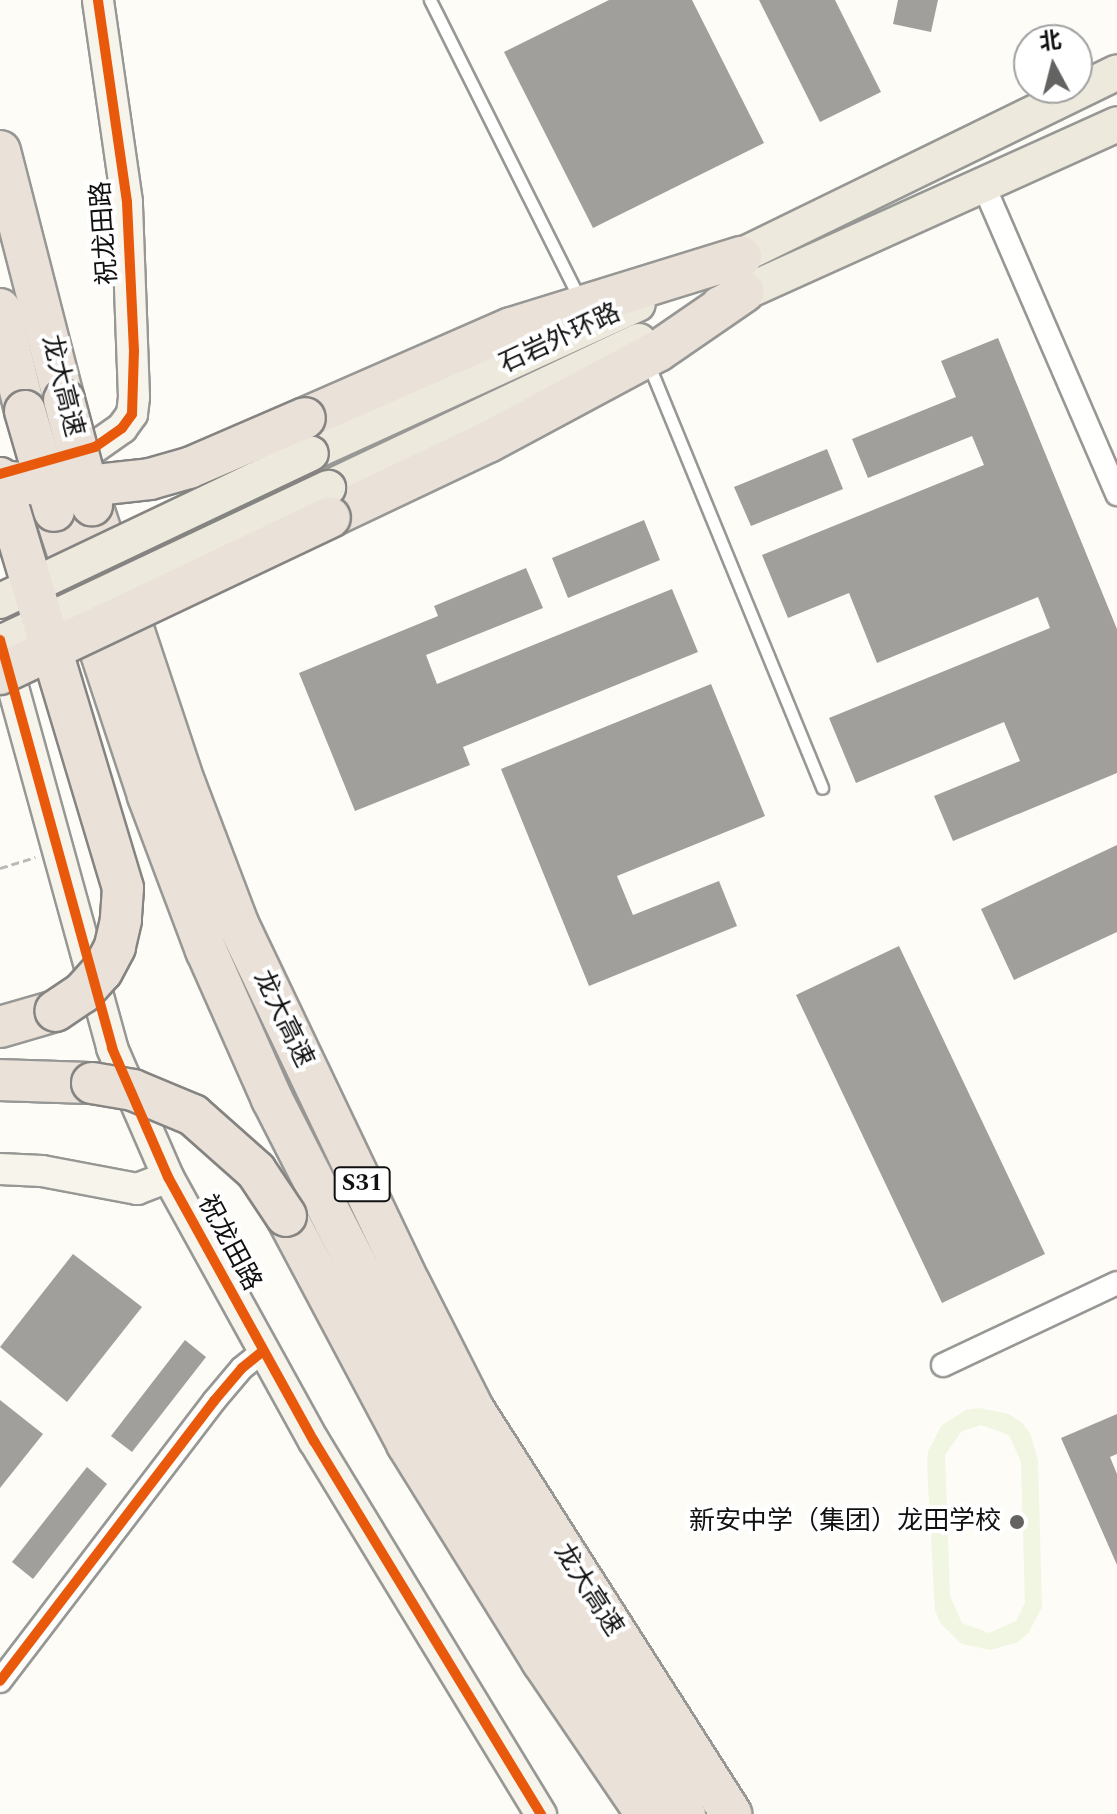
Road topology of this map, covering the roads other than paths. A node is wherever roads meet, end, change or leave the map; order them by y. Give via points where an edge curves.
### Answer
1 (98, 0) edge
2 (430, 0) edge
3 (1117, 72) edge
4 (1117, 124) edge
5 (0, 151) edge
6 (983, 184) junction
7 (742, 274) junction
8 (583, 306) junction
9 (0, 309) edge
10 (645, 357) junction
11 (308, 436) junction
12 (95, 447) dead end
13 (0, 479) edge
14 (1117, 494) edge
15 (329, 502) junction
16 (74, 510) junction
17 (0, 601) edge
18 (0, 642) edge
19 (0, 674) edge
20 (822, 788) dead end
21 (0, 1027) edge
22 (2, 1080) edge
23 (0, 1169) edge
24 (168, 1177) junction
25 (1117, 1283) edge
26 (263, 1351) junction
27 (943, 1365) dead end
28 (0, 1681) edge
29 (541, 1814) edge
30 (646, 1814) edge
31 (685, 1814) edge
32 (731, 1814) edge

1 - 12 street, 祝龙田路 via 127,202 134,397 132,414 122,428
2 - 8 lane
3 - 7 main road, 石岩外环路
4 - 6 main road, 石岩外环路
5 - 16 highway, 龙大高速 / S31, bridge via 64,400
6 - 7 main road, 石岩外环路
6 - 14 street
7 - 8 highway
7 - 10 highway
7 - 11 main road, 石岩外环路
7 - 15 main road, 石岩外环路
8 - 11 highway via 511,328
9 - 16 highway, 龙大高速 / S31, bridge via 25,411
10 - 15 highway via 488,442
10 - 20 lane
11 - 13 highway, bridge via 150,479 69,488
11 - 17 main road, 石岩外环路, bridge
13 - 21 highway, bridge via 123,888 118,934 102,971 55,1011
15 - 18 main road, 石岩外环路, bridge
15 - 19 highway, bridge
16 - 31 highway, 龙大高速 / S31 via 153,810 206,950 272,1099 440,1429
16 - 32 highway, 龙大高速 / S31 via 166,728 239,926 410,1284 474,1410
18 - 24 street, 祝龙田路 via 112,1048
22 - 30 highway, bridge via 133,1090 193,1115 256,1171 286,1216 407,1444 542,1661
23 - 24 street via 42,1171 137,1189
24 - 26 street, 祝龙田路
25 - 27 street
26 - 28 street via 214,1401
26 - 29 street, 祝龙田路

